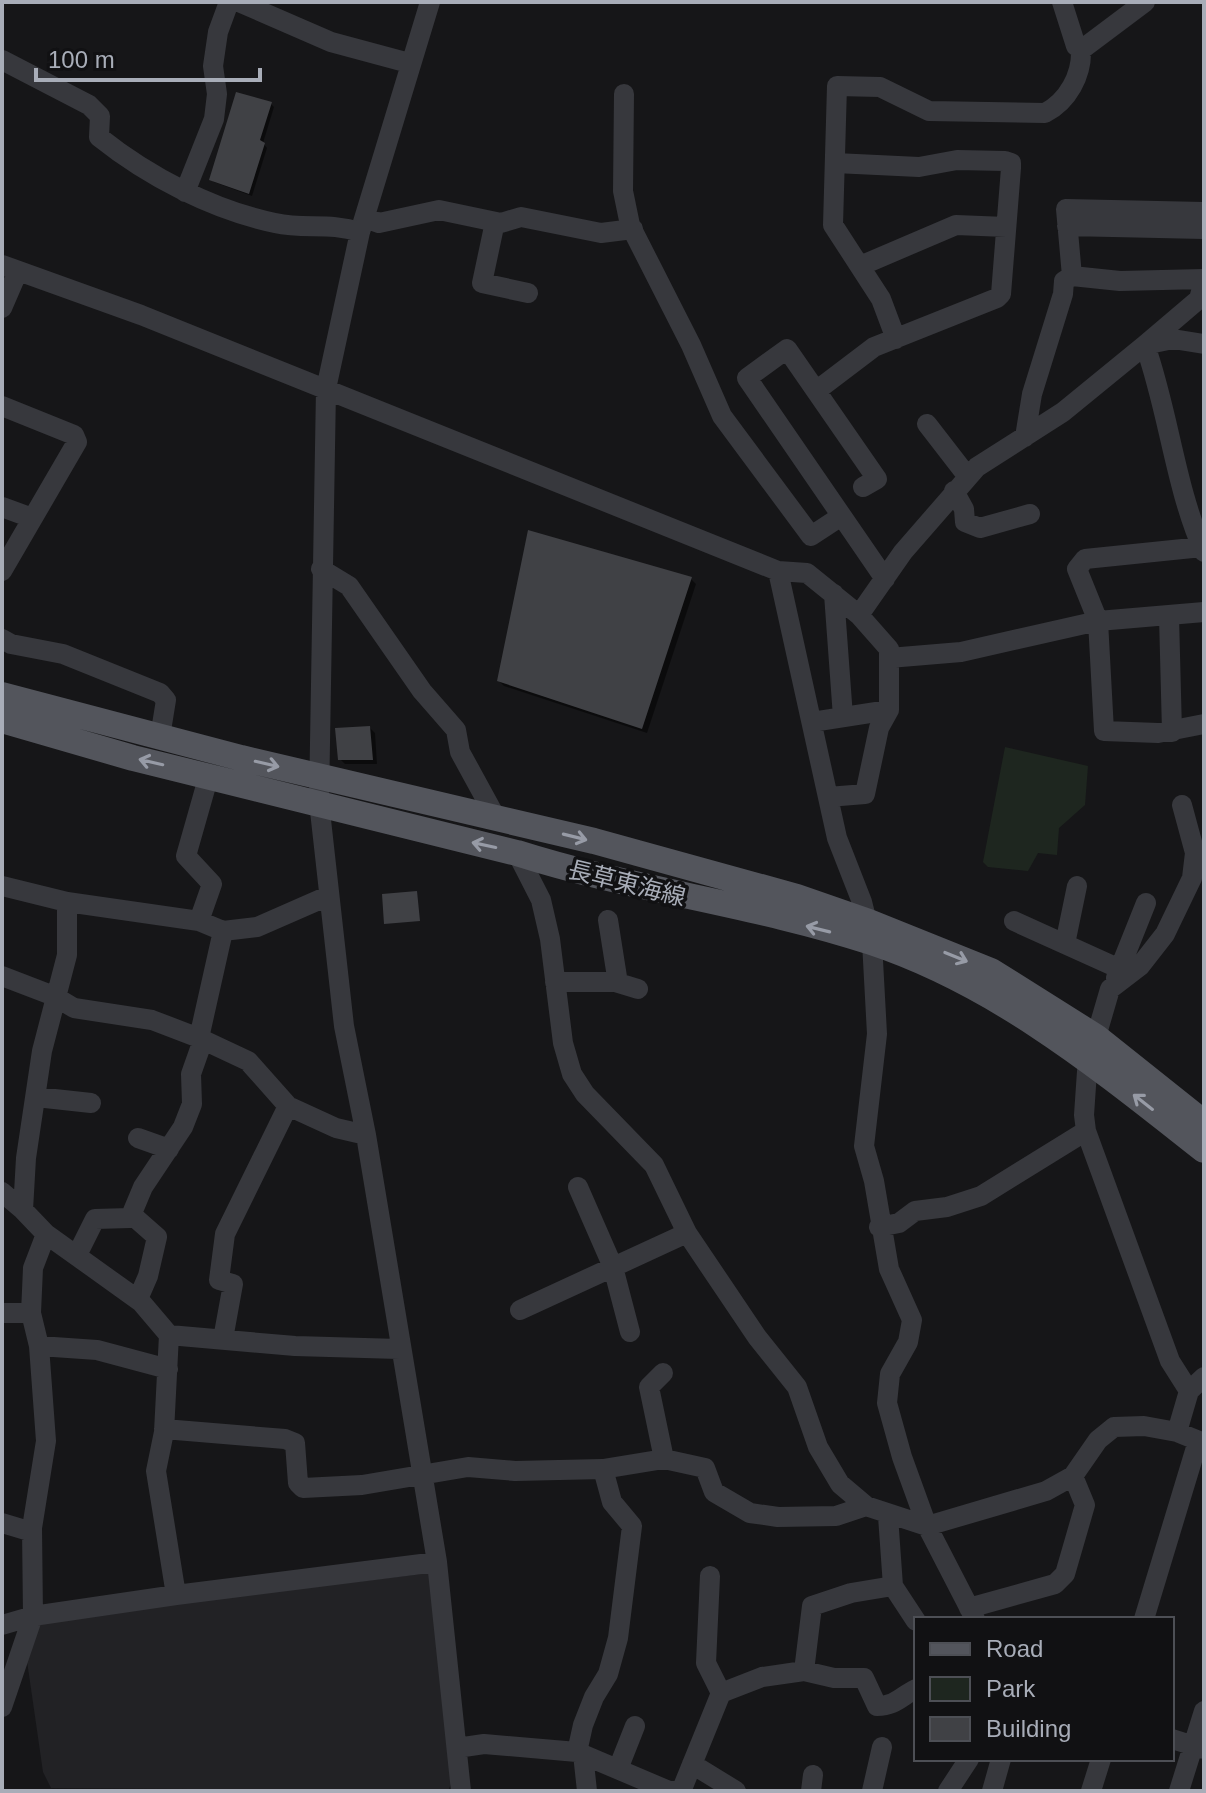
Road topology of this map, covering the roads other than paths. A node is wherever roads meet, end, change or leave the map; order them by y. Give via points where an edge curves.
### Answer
1 (229, 2) edge
2 (239, 2) edge
3 (430, 2) edge
4 (1062, 2) edge
5 (1145, 2) edge
6 (1081, 50) junction
7 (2, 60) edge
8 (409, 63) junction
9 (624, 94) dead end
10 (835, 163) junction
11 (185, 192) junction
12 (1204, 212) edge
13 (495, 222) junction
14 (363, 225) junction
15 (1067, 226) junction
16 (1006, 227) junction
17 (633, 229) junction
18 (1204, 229) edge
19 (860, 266) junction
20 (10, 268) edge
21 (1072, 276) junction
22 (1203, 284) edge
23 (528, 293) dead end
24 (2, 308) edge
25 (896, 339) junction
26 (1204, 344) edge
27 (1145, 345) junction
28 (326, 389) junction
29 (816, 391) junction
30 (2, 406) edge
31 (927, 424) dead end
32 (1025, 437) junction
33 (961, 484) junction
34 (863, 487) dead end
35 (2, 507) edge
36 (1030, 514) dead end
37 (840, 517) junction
38 (32, 518) junction
39 (1198, 518) edge
40 (1203, 550) edge
41 (321, 569) junction
42 (2, 571) edge
43 (778, 571) junction
44 (885, 579) junction
45 (834, 594) junction
46 (1204, 612) edge
47 (859, 615) junction
48 (1169, 616) junction
49 (1098, 621) junction
50 (2, 639) edge
51 (889, 658) junction
52 (2, 695) edge
53 (889, 710) junction
54 (843, 717) junction
55 (2, 720) edge
56 (812, 722) junction
57 (1204, 724) edge
58 (1172, 732) junction
59 (160, 737) junction
60 (209, 775) junction
61 (319, 789) junction
62 (828, 797) junction
63 (1182, 805) dead end
64 (495, 816) junction
65 (517, 853) junction
66 (2, 886) edge
67 (1077, 886) dead end
68 (328, 896) junction
69 (67, 902) junction
70 (1146, 903) dead end
71 (608, 920) dead end
72 (199, 921) junction
73 (1014, 921) dead end
74 (223, 931) junction
75 (870, 932) junction
76 (1065, 944) junction
77 (1120, 969) junction
78 (2, 976) edge
79 (555, 982) junction
80 (615, 982) junction
81 (638, 989) dead end
82 (1110, 989) junction
83 (54, 996) junction
84 (201, 1039) junction
85 (1092, 1047) junction
86 (36, 1097) junction
87 (91, 1103) dead end
88 (288, 1106) junction
89 (1204, 1123) edge
90 (1086, 1131) junction
91 (366, 1135) junction
92 (138, 1138) dead end
93 (169, 1149) junction
94 (1204, 1150) edge
95 (578, 1187) dead end
96 (2, 1192) edge
97 (23, 1210) junction
98 (132, 1215) junction
99 (879, 1227) junction
100 (687, 1233) junction
101 (46, 1234) junction
102 (77, 1255) junction
103 (613, 1267) junction
104 (138, 1299) junction
105 (520, 1310) dead end
106 (2, 1313) edge
107 (31, 1313) junction
108 (630, 1332) dead end
109 (169, 1335) junction
110 (223, 1339) junction
111 (39, 1346) junction
112 (399, 1349) junction
113 (168, 1369) junction
114 (663, 1373) dead end
115 (1196, 1384) edge
116 (164, 1429) junction
117 (1177, 1432) junction
118 (1201, 1442) edge
119 (664, 1459) junction
120 (603, 1469) junction
121 (421, 1474) junction
122 (1073, 1476) junction
123 (866, 1506) junction
124 (888, 1516) junction
125 (2, 1523) edge
126 (927, 1526) junction
127 (32, 1532) junction
128 (437, 1562) junction
129 (710, 1576) dead end
130 (893, 1586) junction
131 (176, 1595) junction
132 (972, 1614) edge
133 (33, 1616) junction
134 (1145, 1617) edge
135 (914, 1618) edge
136 (2, 1625) edge
137 (804, 1671) junction
138 (907, 1687) edge
139 (721, 1693) junction
140 (2, 1707) edge
141 (1204, 1711) edge
142 (635, 1726) dead end
143 (1174, 1740) edge
144 (882, 1747) dead end
145 (1199, 1747) edge
146 (457, 1748) junction
147 (580, 1753) junction
148 (968, 1761) edge
149 (1000, 1761) edge
150 (1100, 1761) edge
151 (692, 1764) junction
152 (618, 1769) junction
153 (458, 1787) edge
154 (587, 1791) edge
155 (671, 1791) edge
156 (736, 1791) edge
157 (872, 1791) edge
158 (948, 1791) edge
159 (992, 1791) edge
160 (1091, 1791) edge
161 (1179, 1791) edge

1 - 11 street via 213,66 214,119
2 - 8 street via 331,42
3 - 8 street
4 - 6 street
5 - 6 street
6 - 10 street via 1080,76 1045,113 929,111 880,87 837,86
7 - 11 street via 89,105 100,116 99,137
8 - 14 street
9 - 17 street via 623,191
10 - 16 street via 1011,163
10 - 19 street via 833,225
11 - 14 street via 277,224
12 - 15 street via 1066,209
13 - 14 street via 439,210
13 - 17 street via 521,217 601,233
13 - 23 street via 482,283
14 - 28 street
15 - 18 street
15 - 21 street
16 - 19 street via 956,225
16 - 25 street via 1001,294
17 - 37 street via 722,416 743,448 811,536
19 - 25 street via 881,299
20 - 24 street
20 - 28 street
21 - 22 street
21 - 32 street via 1064,281
22 - 27 street via 1199,299
25 - 29 street via 874,347
26 - 27 street via 1173,339
27 - 32 street
27 - 39 street
28 - 41 street
28 - 43 street
29 - 34 street via 877,479
29 - 37 street via 787,349 747,378
30 - 38 street via 74,435 77,442
31 - 33 street
32 - 33 street via 977,467
33 - 36 street via 965,522 980,528
33 - 44 street
35 - 38 street
37 - 44 street
38 - 42 street
39 - 40 street
40 - 49 street via 1085,559 1077,569
41 - 61 street
41 - 64 street via 349,586 413,679 456,730 460,752
43 - 45 street via 807,573
43 - 56 street
44 - 47 street
45 - 47 street
45 - 54 street
46 - 48 street
47 - 51 street via 878,633
48 - 49 street
48 - 58 street
49 - 51 street via 961,652
49 - 58 street via 1104,731
50 - 59 street via 63,654 160,693 166,700
51 - 53 street
52 - 59 main road, 長草東海線
53 - 54 street
53 - 62 street via 879,728 865,794
54 - 56 street
60 -> 55 main road, 長草東海線
56 - 62 street
57 - 58 street
59 -> 61 main road, 長草東海線
60 - 61 main road, 長草東海線
60 - 72 street via 186,856 212,884
61 - 64 main road, 長草東海線
65 -> 61 main road, 長草東海線
61 - 68 street
62 - 75 street
63 - 82 street via 1195,853 1192,878 1165,934 1140,966
64 -> 75 main road, 長草東海線 via 797,897
75 -> 65 main road, 長草東海線 via 571,870
65 - 79 street via 541,900
66 - 69 street
67 - 76 street
68 - 74 street via 257,927
68 - 91 street via 344,1026
69 - 72 street
69 - 83 street via 67,955
70 - 77 street
71 - 80 street
72 - 74 street
73 - 76 street
74 - 84 street
75 - 85 main road, 長草東海線 via 991,971
75 - 99 street via 877,1034 864,1146
76 - 77 street
77 - 82 street
78 - 83 street
79 - 80 street
79 - 100 street via 572,1074 654,1165
80 - 81 street
82 - 85 street
83 - 84 street via 74,1008 152,1020
83 - 86 street
84 - 88 street via 248,1061
84 - 93 street via 191,1074 192,1104
85 - 89 main road, 長草東海線
85 - 90 street
94 -> 85 main road, 長草東海線
86 - 87 street
86 - 97 street
88 - 91 street
88 - 110 street via 225,1234 219,1280 233,1284
90 - 99 street via 981,1196 915,1211 899,1223
90 - 115 street via 1170,1361
91 - 112 street
92 - 93 street
93 - 98 street via 143,1187
95 - 103 street
96 - 97 street
97 - 101 street
98 - 102 street via 95,1219
98 - 104 street via 157,1237
99 - 126 street via 889,1269 912,1320 908,1342 890,1374 887,1403
100 - 103 street
100 - 123 street via 797,1387 818,1447 840,1484
101 - 102 street
101 - 107 street via 33,1268
102 - 104 street
103 - 105 street
103 - 108 street
104 - 109 street
106 - 107 street
107 - 111 street
109 - 110 street
109 - 113 street
110 - 112 street
111 - 113 street via 97,1350
111 - 127 street via 46,1441
112 - 121 street
113 - 116 street
114 - 119 street via 649,1387
115 - 117 street
116 - 121 street via 295,1443 298,1483 303,1488
116 - 131 street via 156,1471
117 - 118 street
117 - 122 street via 1130,1424 1114,1427
118 - 134 street
119 - 120 street
119 - 123 street via 705,1468 714,1492 750,1513 836,1516
120 - 121 street via 468,1467
120 - 147 street via 612,1502 632,1526 618,1638 608,1674 583,1725
121 - 128 street
122 - 126 street via 1046,1491
122 - 132 street via 1085,1505 1065,1574 1055,1584
123 - 124 street
124 - 126 street
124 - 130 street
125 - 127 street
126 - 132 street
127 - 133 street
128 - 131 street
128 - 146 street
129 - 139 street via 706,1663
130 - 135 street
130 - 137 street via 812,1606
131 - 133 street
133 - 136 street
133 - 140 street
137 - 138 street via 864,1678 877,1706 901,1702
137 - 139 street via 762,1677
139 - 151 street
141 - 145 street
142 - 152 street
143 - 145 street
144 - 157 street
145 - 161 street
146 - 147 street via 484,1744
146 - 153 street
147 - 152 street
147 - 154 street
148 - 158 street
149 - 159 street
150 - 160 street
151 - 155 street via 682,1789
151 - 156 street
152 - 155 street

